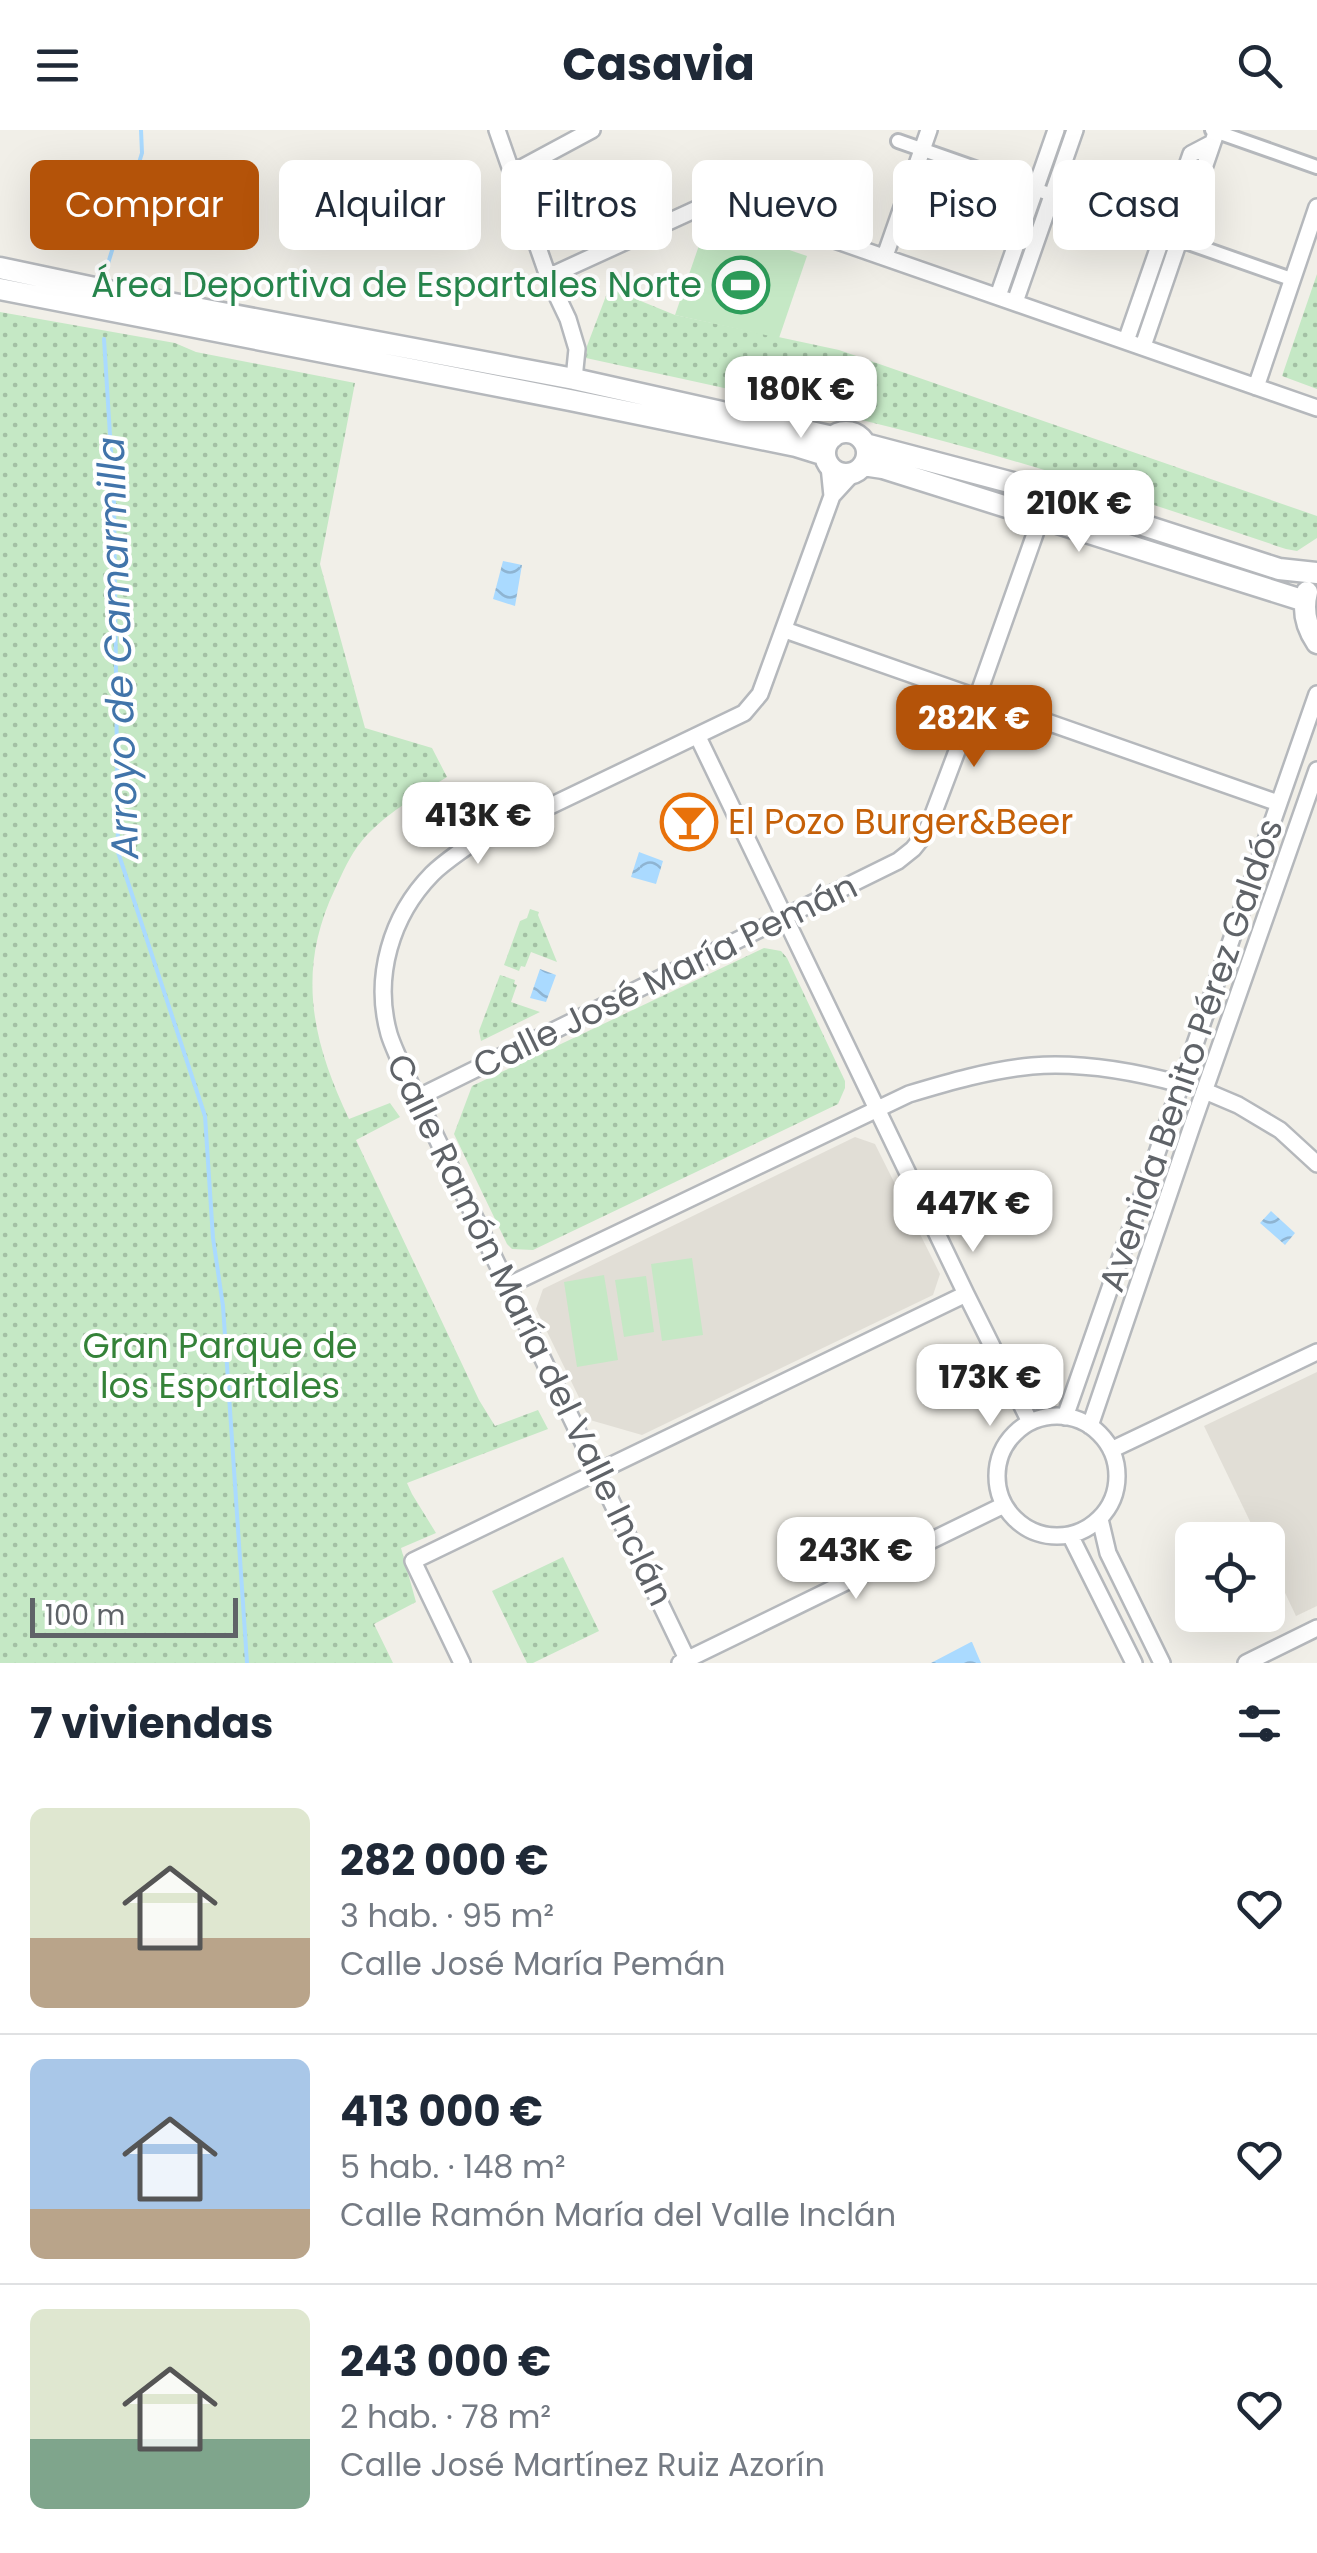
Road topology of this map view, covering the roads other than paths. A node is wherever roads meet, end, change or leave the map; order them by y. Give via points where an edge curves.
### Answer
1 (497, 130) edge
2 (592, 130) edge
3 (929, 130) edge
4 (1056, 130) edge
5 (1075, 130) edge
6 (1214, 134) edge
7 (898, 140) dead end
8 (922, 150) junction
9 (507, 160) edge
10 (536, 160) edge
11 (1065, 160) edge
12 (1189, 160) edge
13 (1205, 160) edge
14 (1317, 167) edge
15 (1035, 189) junction
16 (1053, 195) joint
17 (1317, 207) edge
18 (692, 211) edge
19 (539, 250) edge
20 (867, 250) edge
21 (1157, 250) edge
22 (1176, 250) edge
23 (1207, 250) edge
24 (885, 256) junction
25 (0, 268) edge
26 (548, 276) junction
27 (1291, 280) junction
28 (0, 289) edge
29 (998, 296) junction
30 (1015, 302) junction
31 (1126, 341) junction
32 (1142, 346) junction
33 (574, 379) junction
34 (1256, 387) junction
35 (1317, 408) edge
36 (829, 453) junction
37 (860, 461) junction
38 (832, 496) junction
39 (1041, 517) junction
40 (1317, 572) edge
41 (1304, 601) junction
42 (785, 630) junction
43 (1317, 643) edge
44 (1317, 694) edge
45 (977, 698) junction
46 (698, 737) junction
47 (1317, 770) edge
48 (1278, 802) junction
49 (1310, 813) edge
50 (784, 919) junction
51 (1180, 1084) junction
52 (1205, 1091) junction
53 (417, 1098) junction
54 (877, 1107) junction
55 (1317, 1164) edge
56 (508, 1286) junction
57 (966, 1294) junction
58 (1317, 1352) edge
59 (1065, 1416) junction
60 (1030, 1422) junction
61 (1090, 1426) junction
62 (1111, 1450) junction
63 (597, 1471) junction
64 (1004, 1505) junction
65 (1100, 1519) junction
66 (1070, 1535) junction
67 (1317, 1628) edge
68 (686, 1662) edge
69 (462, 1663) edge
70 (1134, 1663) edge
71 (1162, 1663) edge
72 (1246, 1663) edge

1 - 9 street
2 - 10 street
3 - 8 street
4 - 15 street
5 - 11 street
6 - 12 street
6 - 13 street
6 - 14 street
7 - 8 street
8 - 15 street
8 - 24 street
15 - 16 street
15 - 29 street
16 - 30 street
17 - 27 street
18 - 26 street
19 - 26 street
20 - 24 street
21 - 31 street
22 - 32 street
23 - 27 street
24 - 29 street
25 - 33 street
26 - 33 street via 578,349
27 - 34 street
28 - 36 street
29 - 30 street
30 - 31 street
31 - 32 street
32 - 34 street
33 - 36 street
34 - 35 street
36 - 37 street via 840,474
36 - 37 street via 850,433 861,439
36 - 38 street, Calle Ramón María del Valle Inclán
37 - 38 street, Calle Ramón María del Valle Inclán
37 - 39 street
37 - 40 street via 1013,483 1279,569
38 - 42 street, Calle Ramón María del Valle Inclán
39 - 41 street
39 - 45 street, Calle José María Pemán
40 - 41 street
41 - 43 street
42 - 45 street
42 - 46 street, Calle Ramón María del Valle Inclán via 760,694 744,713
44 - 48 street, Avenida Benito Pérez Galdós
45 - 48 street
45 - 50 street, Calle José María Pemán via 914,850
46 - 50 street
46 - 53 street, Calle Ramón María del Valle Inclán via 469,845 414,896 396,925 382,993 389,1034
47 - 49 street, Avenida Benito Pérez Galdós
48 - 51 street, Avenida Benito Pérez Galdós
49 - 52 street, Avenida Benito Pérez Galdós
50 - 53 street, Calle José María Pemán
50 - 54 street
51 - 54 street via 1096,1066 1033,1066 972,1076
51 - 59 street, Avenida Benito Pérez Galdós
52 - 55 street via 1280,1130
52 - 61 street, Avenida Benito Pérez Galdós
53 - 56 street, Calle Ramón María del Valle Inclán
54 - 56 street
54 - 57 street
56 - 63 street, Calle Ramón María del Valle Inclán
57 - 60 street
57 - 63 street
58 - 62 street
59 - 60 street
59 - 61 street
60 - 64 street via 1015,1433 997,1467
61 - 62 street
62 - 65 street via 1116,1490
63 - 68 street, Calle Ramón María del Valle Inclán
63 - 69 street via 413,1561
64 - 66 street via 1022,1526
64 - 68 street
65 - 66 street
65 - 71 street via 1108,1552
66 - 70 street
67 - 72 street

